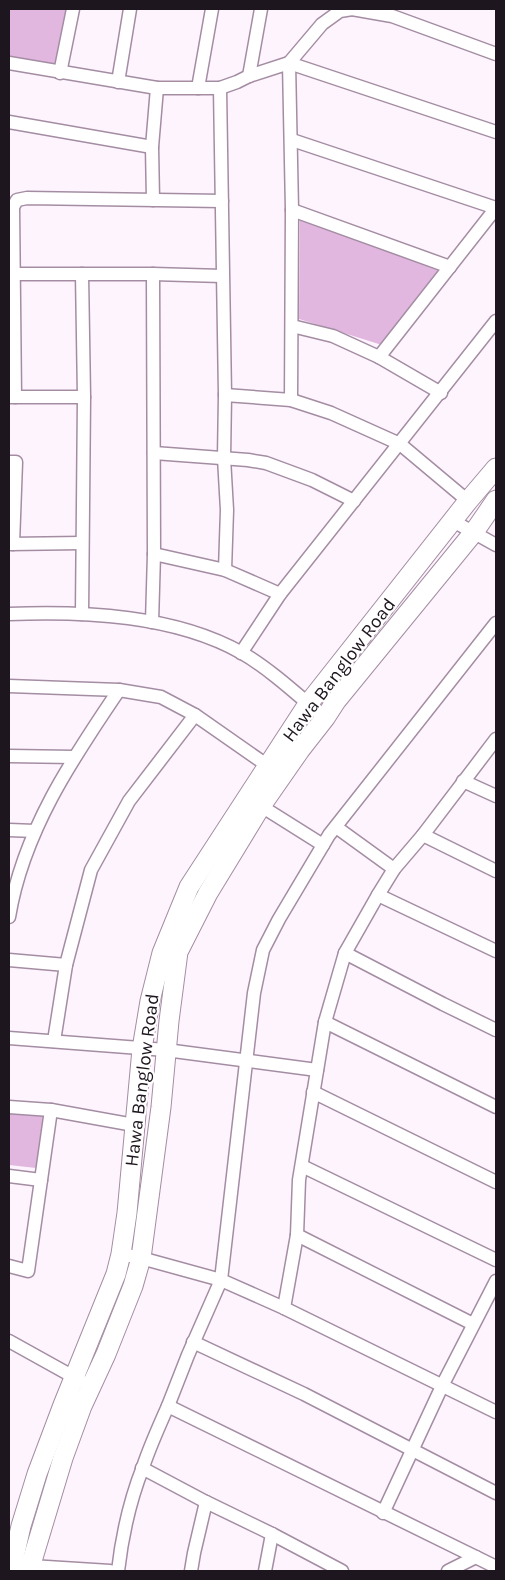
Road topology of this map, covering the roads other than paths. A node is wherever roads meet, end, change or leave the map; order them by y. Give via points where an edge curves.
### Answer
1 (73, 9) edge
2 (130, 9) edge
3 (212, 9) edge
4 (261, 9) edge
5 (352, 9) edge
6 (393, 12) edge
7 (496, 54) edge
8 (9, 63) edge
9 (290, 63) junction
10 (60, 73) junction
11 (249, 76) junction
12 (118, 82) junction
13 (157, 88) junction
14 (198, 88) junction
15 (220, 88) junction
16 (9, 122) edge
17 (496, 132) edge
18 (292, 140) junction
19 (152, 147) junction
20 (153, 200) junction
21 (222, 201) junction
22 (496, 208) edge
23 (292, 210) junction
24 (450, 267) junction
25 (14, 274) junction
26 (82, 274) junction
27 (153, 274) junction
28 (222, 276) junction
29 (496, 321) edge
30 (292, 326) junction
31 (379, 358) junction
32 (440, 393) junction
33 (225, 395) junction
34 (12, 397) edge
35 (84, 397) junction
36 (291, 400) junction
37 (400, 444) junction
38 (154, 453) junction
39 (224, 458) junction
40 (9, 462) edge
41 (496, 468) edge
42 (354, 500) junction
43 (496, 500) edge
44 (468, 501) junction
45 (453, 521) junction
46 (474, 532) junction
47 (82, 543) junction
48 (11, 544) edge
49 (496, 545) edge
50 (154, 554) junction
51 (225, 570) junction
52 (280, 594) junction
53 (9, 614) edge
54 (82, 614) junction
55 (152, 622) junction
56 (496, 623) edge
57 (241, 653) junction
58 (9, 686) edge
59 (119, 690) junction
60 (308, 704) junction
61 (195, 715) junction
62 (325, 718) junction
63 (496, 739) edge
64 (9, 756) edge
65 (74, 757) junction
66 (268, 766) junction
67 (464, 780) junction
68 (496, 796) edge
69 (261, 806) junction
70 (336, 827) junction
71 (9, 830) edge
72 (35, 831) junction
73 (423, 835) junction
74 (323, 845) junction
75 (394, 869) junction
76 (496, 871) edge
77 (378, 894) junction
78 (10, 903) edge
79 (9, 917) edge
80 (496, 951) edge
81 (345, 953) junction
82 (9, 960) edge
83 (66, 965) junction
84 (325, 1022) junction
85 (496, 1030) edge
86 (9, 1038) edge
87 (54, 1041) junction
88 (142, 1049) junction
89 (166, 1050) junction
90 (246, 1062) junction
91 (317, 1070) junction
92 (313, 1092) junction
93 (9, 1107) edge
94 (496, 1107) edge
95 (51, 1110) junction
96 (134, 1125) junction
97 (302, 1166) junction
98 (9, 1176) edge
99 (41, 1180) junction
100 (496, 1182) edge
101 (297, 1235) junction
102 (121, 1254) junction
103 (142, 1258) junction
104 (496, 1260) edge
105 (9, 1266) edge
106 (221, 1280) junction
107 (496, 1281) edge
108 (284, 1308) junction
109 (473, 1324) junction
110 (9, 1341) edge
111 (194, 1342) junction
112 (74, 1378) junction
113 (443, 1384) junction
114 (91, 1387) junction
115 (168, 1406) junction
116 (496, 1412) edge
117 (413, 1450) junction
118 (142, 1468) junction
119 (496, 1493) edge
120 (206, 1502) junction
121 (383, 1513) junction
122 (272, 1534) junction
123 (476, 1557) junction
124 (30, 1568) edge
125 (328, 1568) edge
126 (496, 1568) edge
127 (11, 1571) edge
128 (110, 1571) edge
129 (118, 1571) edge
130 (191, 1571) edge
131 (265, 1571) edge
132 (342, 1571) edge
133 (448, 1571) edge

1 - 10 street
2 - 12 street
3 - 14 street
4 - 11 street
5 - 6 street
5 - 9 street via 340,11 322,24
6 - 7 street
8 - 10 street
9 - 11 street
9 - 17 street
9 - 18 street
10 - 12 street
11 - 15 street
12 - 13 street
13 - 14 street
13 - 19 street
14 - 15 street
15 - 21 street
16 - 19 street
18 - 22 street
18 - 23 street
19 - 20 street
20 - 21 street
20 - 25 street via 17,200 13,207
21 - 28 street
22 - 24 street
23 - 24 street
23 - 30 street
24 - 31 street
25 - 26 street
25 - 34 street
26 - 27 street
26 - 35 street
27 - 28 street
27 - 38 street
28 - 33 street
29 - 32 street
30 - 31 street via 333,336
30 - 36 street
31 - 32 street
32 - 37 street
33 - 36 street
33 - 39 street
34 - 35 street
35 - 47 street
36 - 37 street via 331,413
37 - 42 street
37 - 44 street
38 - 39 street
38 - 50 street
39 - 42 street via 266,463
39 - 51 street via 227,510
40 - 48 street via 16,462
41 - 44 street, Hawa Banglow Road
42 - 52 street
43 - 46 street, Hawa Banglow Road
44 - 45 street, Hawa Banglow Road
45 - 46 street
45 - 60 street, Hawa Banglow Road
46 - 49 street
46 - 62 street, Hawa Banglow Road
47 - 48 street
47 - 54 street
50 - 51 street
50 - 55 street
51 - 52 street
52 - 57 street
53 - 54 street
54 - 55 street
55 - 57 street via 209,636
56 - 70 street
57 - 60 street
58 - 59 street
59 - 61 street via 161,697
59 - 65 street
60 - 62 street
60 - 66 street, Hawa Banglow Road
61 - 66 street
61 - 83 street via 130,801 91,870
62 - 69 street, Hawa Banglow Road
63 - 67 street
64 - 65 street
65 - 72 street
66 - 88 street, Hawa Banglow Road via 189,887 162,953
67 - 68 street
67 - 73 street
69 - 74 street
69 - 89 street, Hawa Banglow Road via 208,893 178,952
70 - 74 street
70 - 75 street
71 - 72 street
72 - 78 street via 18,872
73 - 75 street
73 - 76 street
74 - 90 street via 263,950
75 - 77 street
77 - 80 street
77 - 81 street
78 - 79 street
81 - 84 street
81 - 85 street
82 - 83 street
83 - 87 street
84 - 91 street
84 - 94 street
86 - 87 street
87 - 88 street
88 - 89 street
88 - 96 street, Hawa Banglow Road
89 - 90 street
89 - 103 street, Hawa Banglow Road
90 - 91 street
90 - 106 street
91 - 92 street
92 - 97 street
92 - 100 street
93 - 95 street
95 - 96 street
95 - 99 street
96 - 102 street, Hawa Banglow Road
97 - 101 street
97 - 104 street
98 - 99 street
99 - 105 street via 28,1271
101 - 108 street
101 - 109 street
102 - 103 street
102 - 112 street, Hawa Banglow Road
103 - 106 street
103 - 114 street, Hawa Banglow Road
106 - 108 street
106 - 111 street
107 - 109 street
108 - 113 street
109 - 113 street
110 - 112 street
111 - 115 street
111 - 117 street
112 - 114 street
112 - 127 street, Hawa Banglow Road via 37,1474
113 - 116 street
113 - 117 street
114 - 124 street, Hawa Banglow Road via 63,1458
115 - 118 street
115 - 121 street
117 - 119 street
117 - 121 street
118 - 120 street
118 - 129 street via 121,1547
120 - 122 street
120 - 130 street
121 - 123 street
122 - 125 street
122 - 131 street
123 - 126 street
123 - 133 street
124 - 128 street
125 - 132 street

